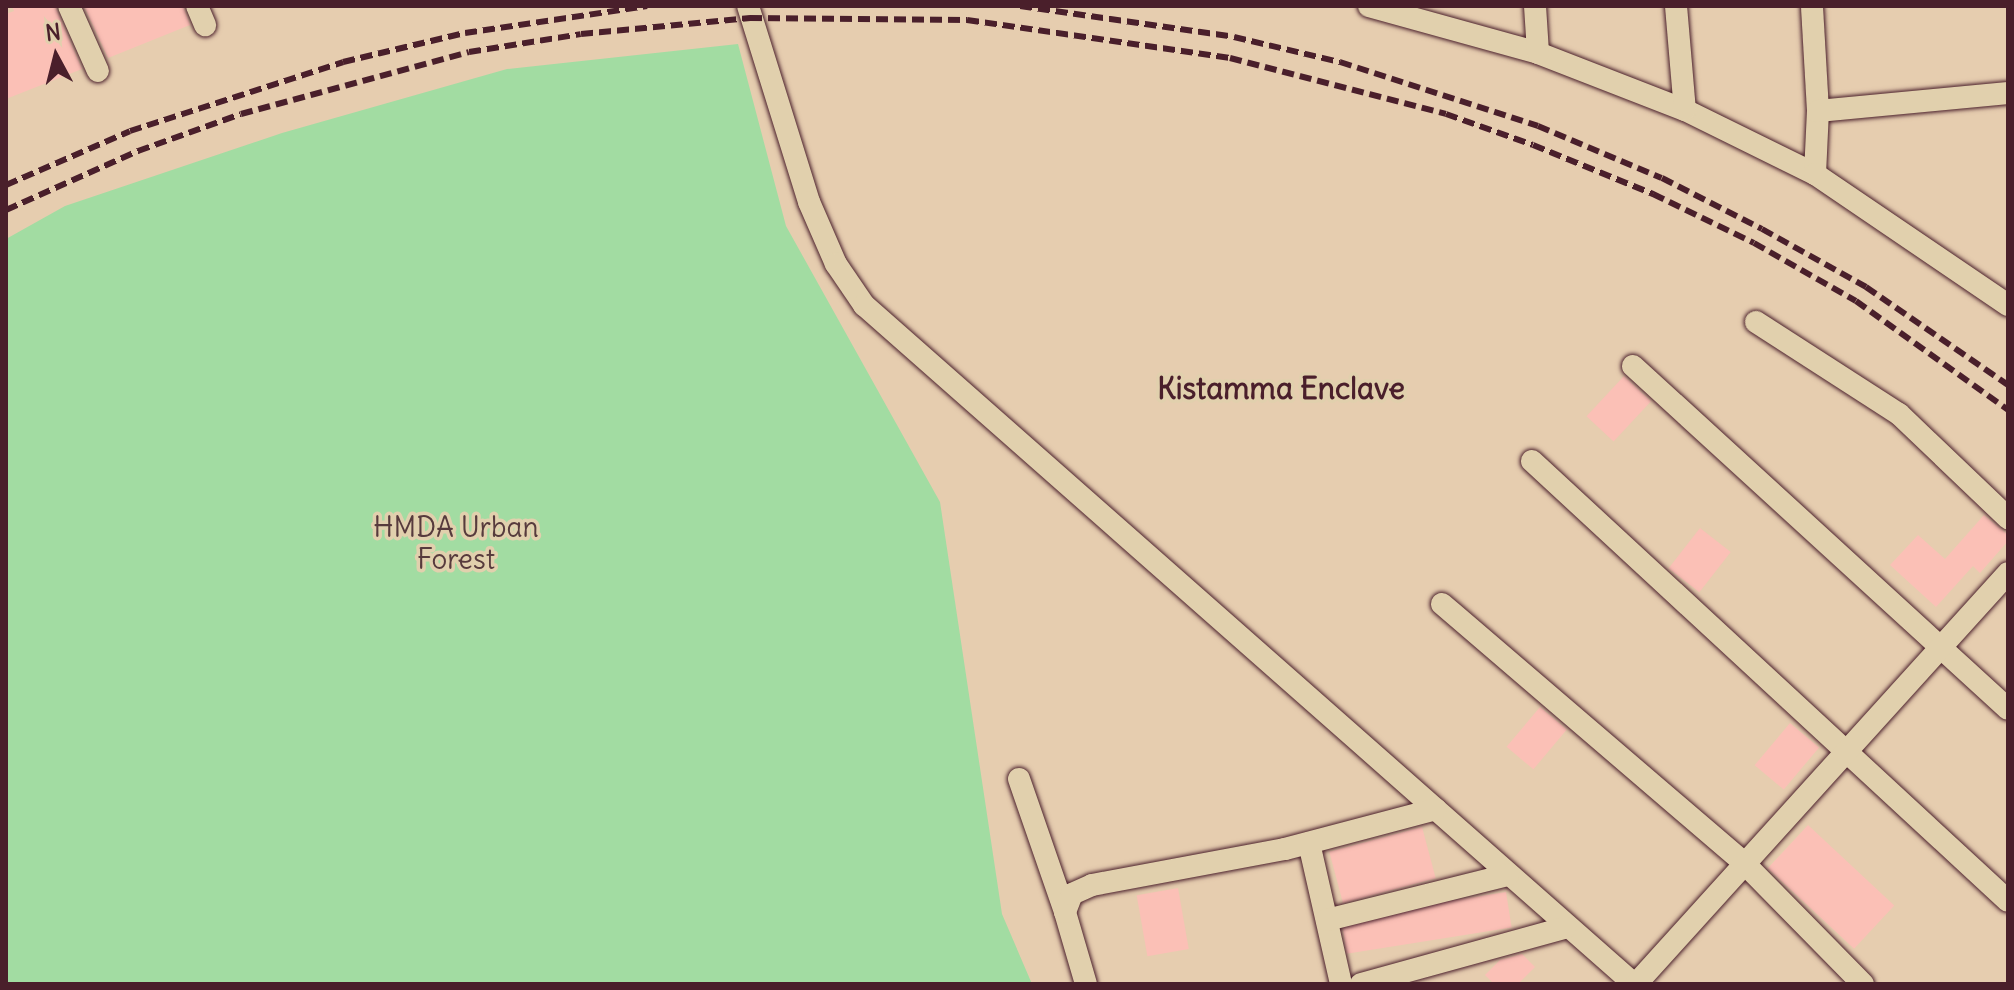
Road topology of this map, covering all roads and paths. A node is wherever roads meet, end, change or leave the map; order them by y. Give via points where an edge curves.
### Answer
1 (69, 6) edge
2 (748, 6) edge
3 (1369, 6) edge
4 (1535, 6) edge
5 (1676, 6) edge
6 (1812, 6) edge
7 (1406, 12) edge
8 (1538, 53) junction
9 (98, 71) dead end
10 (2008, 93) edge
11 (1685, 110) junction
12 (1818, 111) junction
13 (1815, 174) junction
14 (2008, 305) edge
15 (1756, 322) dead end
16 (1633, 366) dead end
17 (1532, 461) dead end
18 (2008, 518) edge
19 (2008, 573) edge
20 (1442, 604) dead end
21 (1940, 648) junction
22 (2008, 709) edge
23 (1845, 752) junction
24 (1019, 779) dead end
25 (1436, 809) junction
26 (1309, 843) junction
27 (1743, 862) junction
28 (1508, 875) junction
29 (2008, 901) edge
30 (1065, 912) junction
31 (1327, 920) junction
32 (1565, 928) junction
33 (1392, 982) edge
34 (1086, 984) edge
35 (1341, 984) edge
36 (1361, 984) edge
37 (1635, 984) edge
38 (1863, 984) edge

1 - 9 street
2 - 25 street via 809,202 836,264 864,305
3 - 7 street
4 - 8 street
5 - 11 street
6 - 12 street
7 - 8 street
8 - 11 street
10 - 12 street
11 - 13 street
12 - 13 street
13 - 14 street
15 - 18 street via 1899,414
16 - 21 street
17 - 23 street
19 - 21 street
20 - 27 street
21 - 22 street
21 - 23 street
23 - 27 street
23 - 29 street
24 - 30 street
25 - 26 street
25 - 28 street
26 - 30 street via 1092,885 1072,894
26 - 31 street
27 - 37 street
27 - 38 street
28 - 31 street
28 - 32 street
30 - 34 street
31 - 35 street
32 - 33 street
32 - 37 street
33 - 36 street

